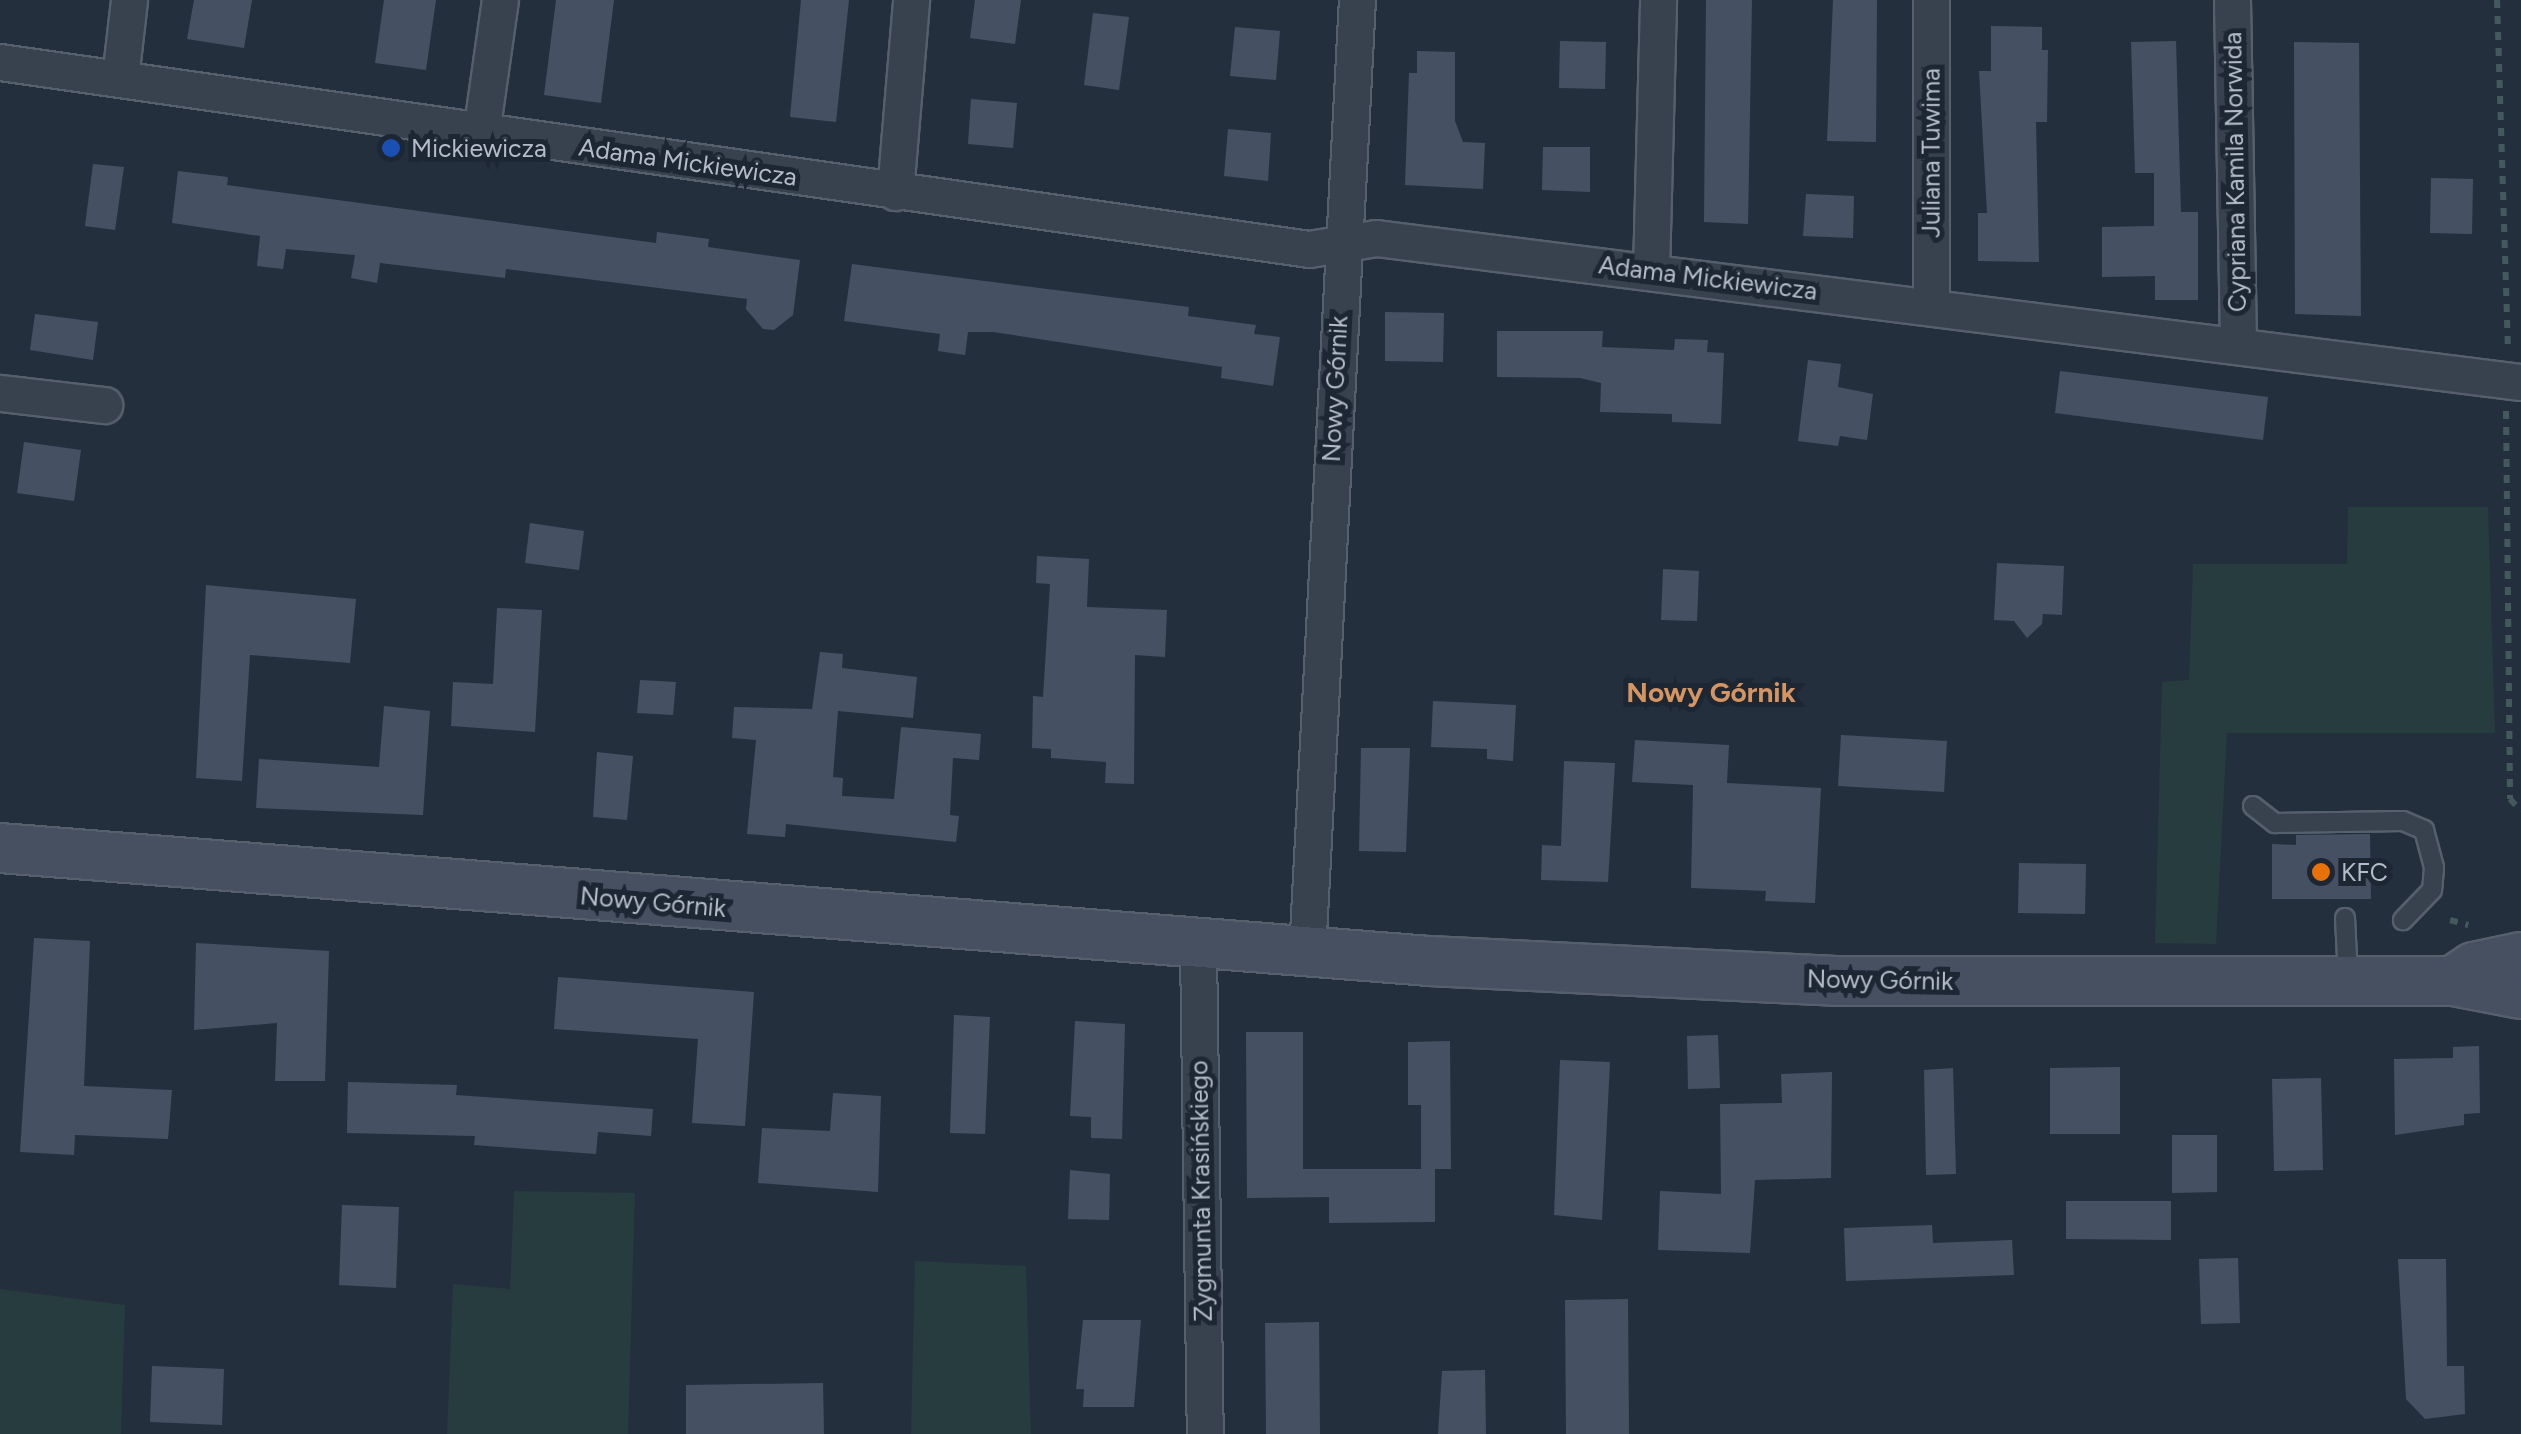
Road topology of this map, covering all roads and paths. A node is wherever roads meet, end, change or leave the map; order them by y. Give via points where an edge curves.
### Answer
1 (129, 0) edge
2 (500, 0) edge
3 (911, 0) edge
4 (1357, 0) edge
5 (1658, 0) edge
6 (1931, 0) edge
7 (2232, 0) edge
8 (2498, 0) edge
9 (0, 62) edge
10 (120, 78) junction
11 (481, 133) junction
12 (896, 192) junction
13 (1342, 244) junction
14 (1651, 271) junction
15 (1931, 305) junction
16 (2238, 343) junction
17 (2498, 355) dead end
18 (0, 393) edge
19 (2510, 393) edge
20 (104, 405) dead end
21 (2253, 806) dead end
22 (2521, 811) edge
23 (0, 848) edge
24 (2345, 918) dead end
25 (2403, 920) dead end
26 (1198, 948) junction
27 (1307, 953) junction
28 (2521, 956) edge
29 (2453, 981) junction
30 (2348, 984) junction
31 (2521, 994) edge
32 (1205, 1434) edge

1 - 10 street
2 - 11 street
3 - 12 street
4 - 13 street, Nowy Górnik via 1350,210
5 - 14 street
6 - 15 street, Juliana Tuwima
7 - 16 street, Cypriana Kamila Norwida
8 - 17 path via 2508,352
9 - 10 street, Adama Mickiewicza
10 - 11 street, Adama Mickiewicza
11 - 12 street, Adama Mickiewicza
12 - 13 street, Adama Mickiewicza via 1308,249
13 - 14 street, Adama Mickiewicza via 1366,236
13 - 27 street, Nowy Górnik
14 - 15 street, Adama Mickiewicza
15 - 16 street, Adama Mickiewicza
16 - 19 street, Adama Mickiewicza
18 - 20 street
19 - 22 path via 2510,799
21 - 25 lane via 2275,824 2403,822 2424,830 2432,890
23 - 26 street, Nowy Górnik
24 - 30 lane
26 - 27 street, Nowy Górnik
26 - 32 street, Zygmunta Krasińskiego
27 - 30 street, Nowy Górnik via 1837,981
28 - 29 street, Nowy Górnik via 2474,966
29 - 30 street, Nowy Górnik
29 - 31 street, Nowy Górnik

